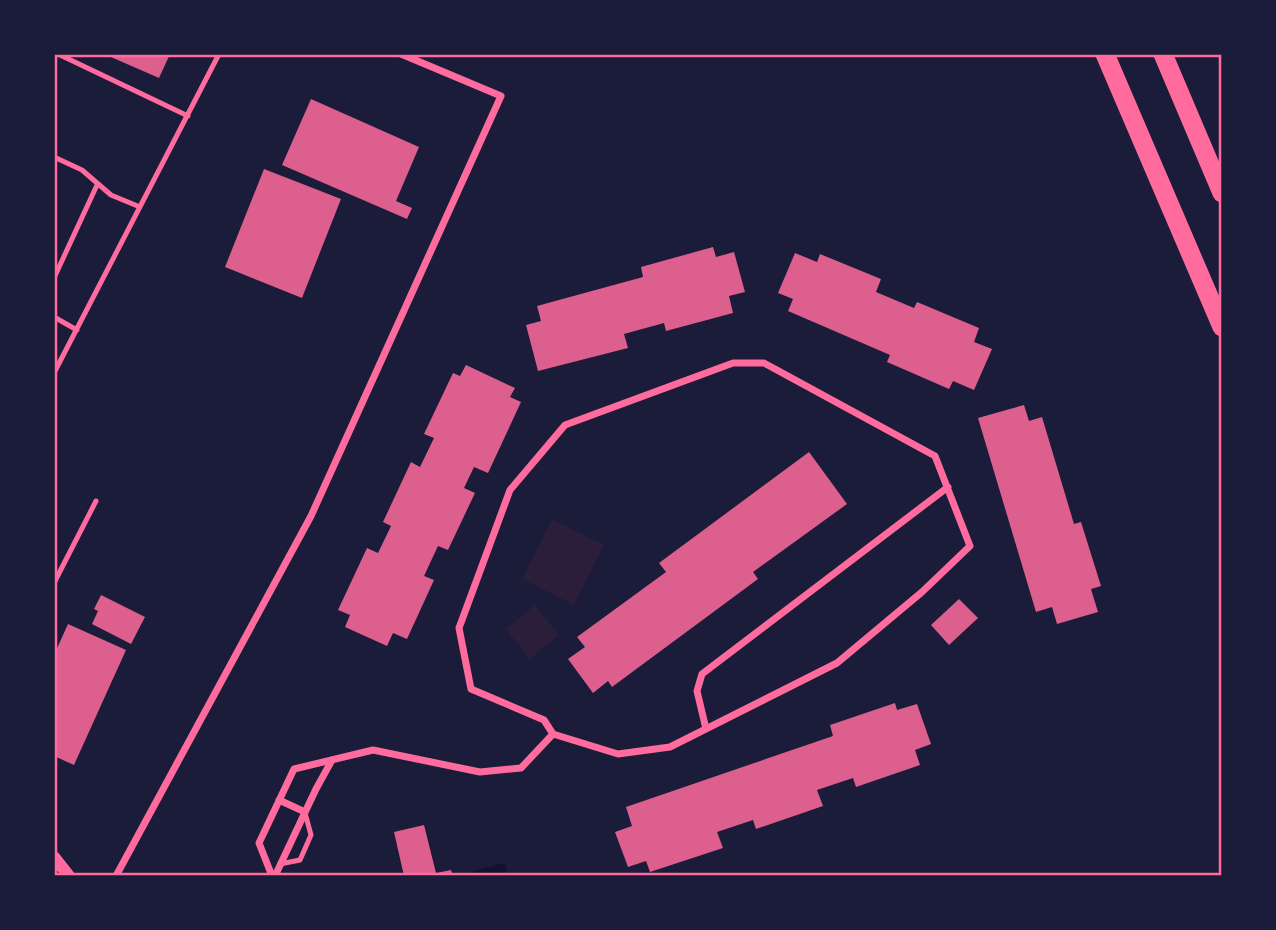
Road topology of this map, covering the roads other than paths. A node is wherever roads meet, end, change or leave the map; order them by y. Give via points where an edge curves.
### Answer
1 (58, 54) edge
2 (219, 54) edge
3 (401, 54) edge
4 (1105, 54) edge
5 (1163, 54) edge
6 (188, 116) junction
7 (54, 157) edge
8 (97, 185) junction
9 (1222, 193) edge
10 (140, 207) junction
11 (54, 278) edge
12 (54, 317) edge
13 (1222, 327) edge
14 (77, 330) junction
15 (54, 373) edge
16 (948, 487) junction
17 (96, 501) dead end
18 (54, 564) edge
19 (62, 568) junction
20 (54, 583) edge
21 (706, 729) junction
22 (553, 734) junction
23 (332, 760) junction
24 (279, 800) junction
25 (305, 812) junction
26 (54, 857) edge
27 (280, 864) junction
28 (69, 876) edge
29 (116, 876) edge
30 (274, 876) edge

1 - 6 lane
2 - 6 lane
3 - 29 street via 500,96 311,516
4 - 13 highway
5 - 9 highway
6 - 10 lane
7 - 8 lane via 82,170
8 - 10 lane
8 - 11 lane
10 - 14 lane
12 - 14 lane
14 - 15 lane
16 - 21 street via 702,674 697,691
16 - 21 street via 970,546 837,663
16 - 22 street via 936,456 764,363 733,363 565,425 510,490 459,628 471,689 544,720
17 - 19 lane
18 - 19 lane
19 - 20 lane
21 - 22 street via 670,747 618,754
22 - 23 street via 520,768 480,772 373,750
23 - 24 street via 294,769
23 - 25 street
24 - 25 street
24 - 30 street via 259,843
25 - 27 street
25 - 27 lane via 311,835 300,860
26 - 28 street
27 - 30 street

